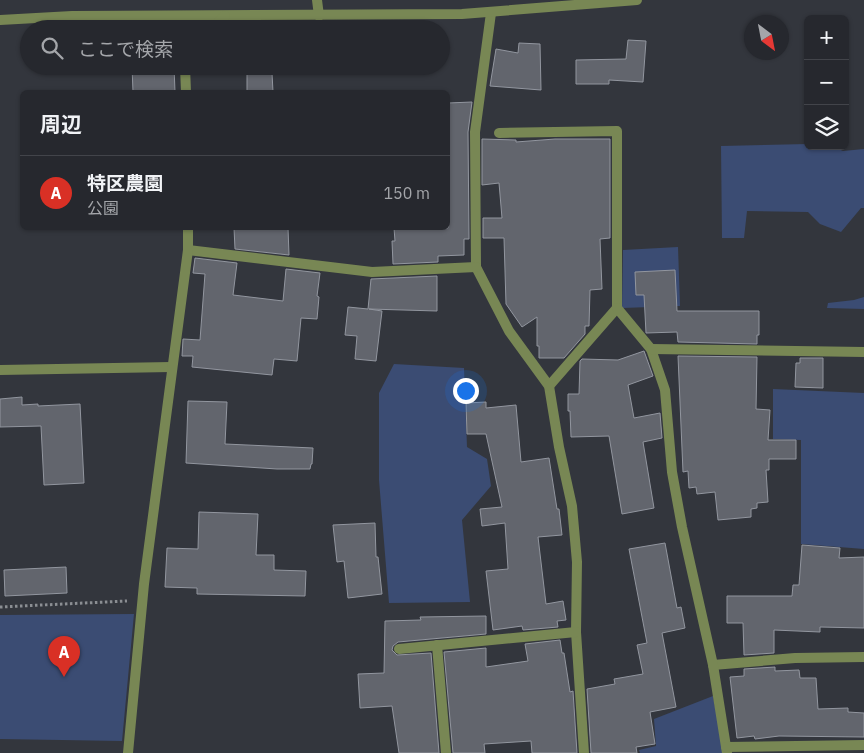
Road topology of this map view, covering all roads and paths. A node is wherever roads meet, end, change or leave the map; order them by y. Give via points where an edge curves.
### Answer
1 (317, 0) edge
2 (637, 0) edge
3 (490, 13) junction
4 (225, 16) junction
5 (319, 16) junction
6 (0, 20) edge
7 (221, 20) edge
8 (185, 75) edge
9 (186, 90) edge
10 (499, 133) dead end
11 (188, 230) edge
12 (188, 250) junction
13 (476, 267) junction
14 (618, 308) junction
15 (650, 349) junction
16 (864, 352) edge
17 (171, 366) junction
18 (0, 370) edge
19 (549, 386) junction
20 (143, 600) junction
21 (0, 607) edge
22 (576, 632) junction
23 (438, 645) junction
24 (398, 649) dead end
25 (864, 657) edge
26 (713, 665) junction
27 (864, 745) edge
28 (727, 750) edge
29 (128, 753) edge
30 (446, 753) edge
31 (584, 753) edge

1 - 5 street
2 - 3 street
3 - 5 street
3 - 13 street via 475,132
4 - 5 street
4 - 6 street via 72,16
4 - 7 street
8 - 9 street
10 - 14 street via 617,131
11 - 12 street
12 - 13 street via 372,272
12 - 17 street
13 - 19 street via 509,331
14 - 15 street
14 - 19 street
15 - 16 street
15 - 26 street via 666,390 674,482
17 - 18 street
17 - 20 street
19 - 22 street via 572,506 577,562
20 - 21 path
20 - 29 street
22 - 23 street
22 - 31 street
23 - 24 street
23 - 30 street
25 - 26 street via 795,658
26 - 28 street
27 - 28 street

